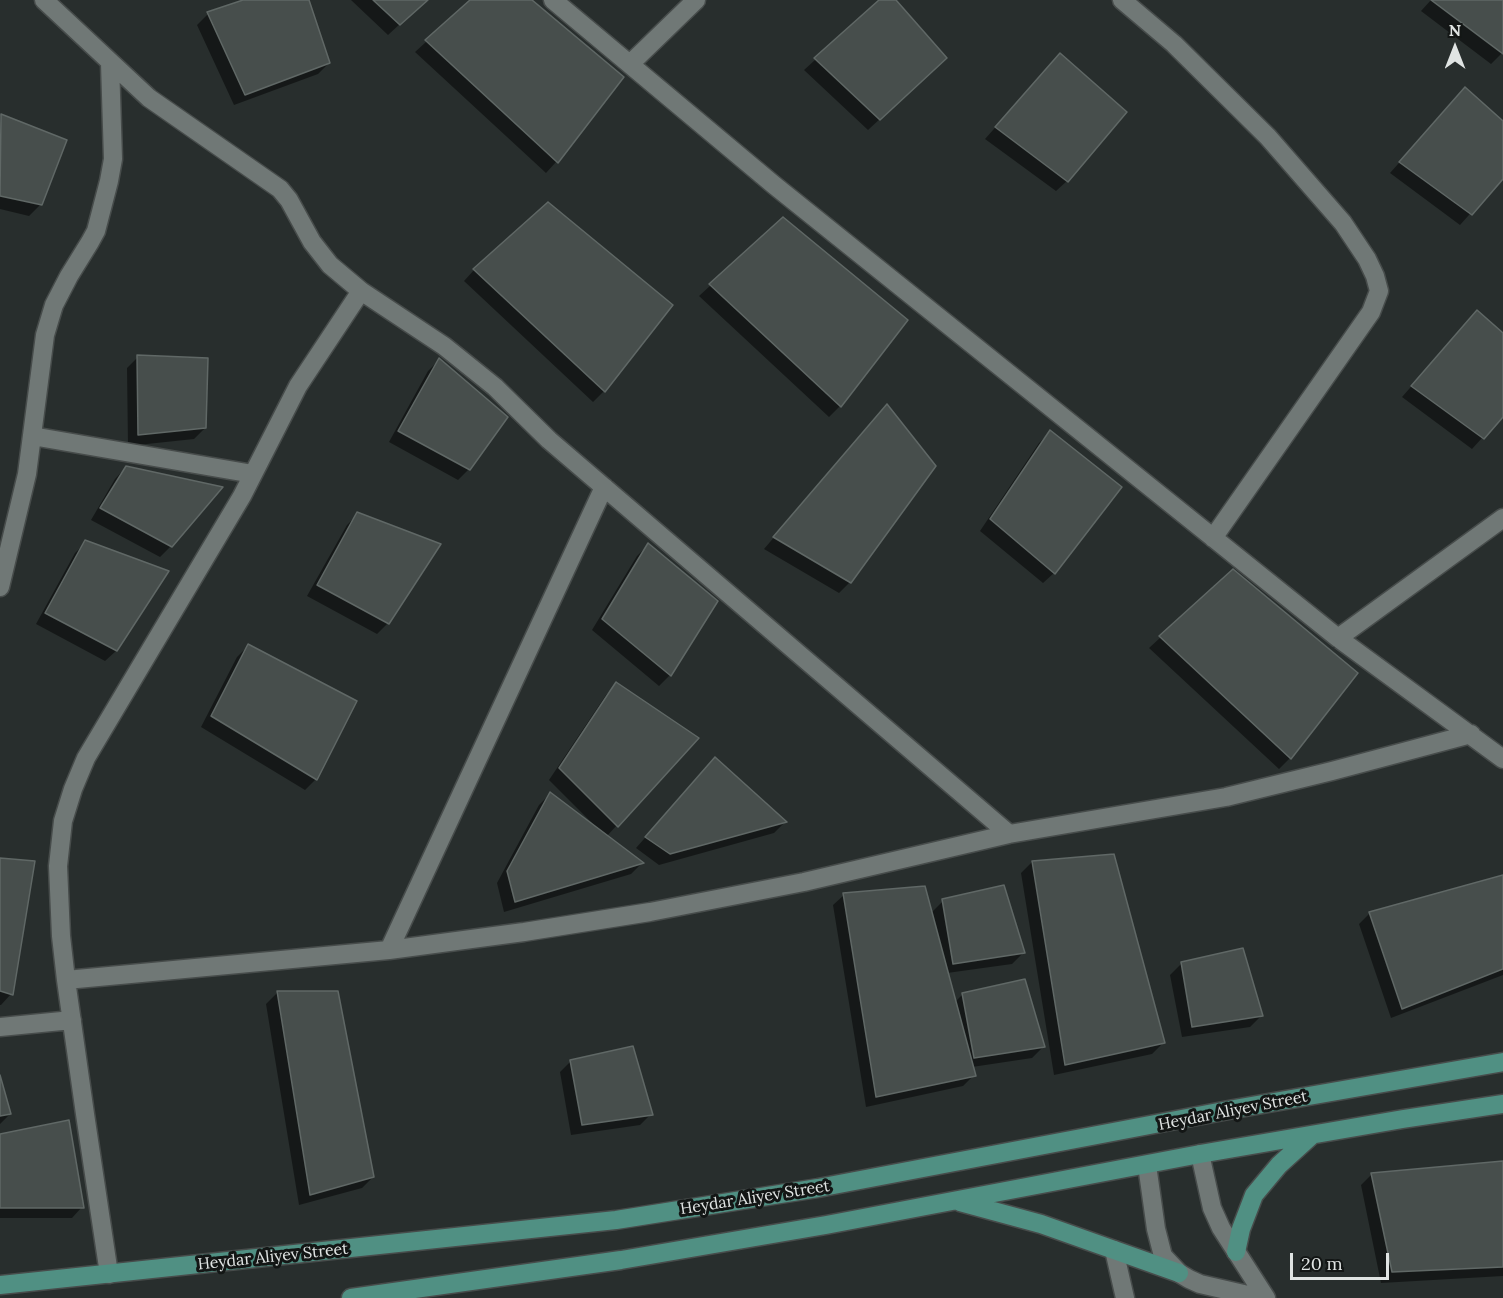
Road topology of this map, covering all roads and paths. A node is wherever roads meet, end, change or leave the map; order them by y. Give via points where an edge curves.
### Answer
1 (44, 0) edge
2 (553, 0) edge
3 (696, 0) edge
4 (1122, 0) edge
5 (110, 63) junction
6 (630, 64) junction
7 (361, 291) junction
8 (32, 436) junction
9 (253, 474) junction
10 (604, 487) junction
11 (1503, 518) edge
12 (1214, 538) junction
13 (0, 587) edge
14 (1338, 638) junction
15 (1471, 734) junction
16 (1503, 759) edge
17 (1010, 834) junction
18 (389, 950) junction
19 (66, 980) junction
20 (72, 1020) junction
21 (0, 1028) edge
22 (1503, 1062) edge
23 (1503, 1104) edge
24 (1311, 1135) junction
25 (1200, 1154) junction
26 (1147, 1165) junction
27 (955, 1200) junction
28 (1114, 1250) junction
29 (1236, 1252) junction
30 (1179, 1273) junction
31 (110, 1274) junction
32 (0, 1285) edge
33 (351, 1298) edge
34 (1125, 1298) edge
35 (1261, 1298) edge
36 (1266, 1298) edge

1 - 5 street
2 - 6 street
3 - 6 street
4 - 12 street via 1174,44 1268,137 1343,222 1367,259 1379,291 1371,312
5 - 7 street via 148,98 280,189 330,265
5 - 8 street via 113,159 109,180 96,231 54,305 45,335
6 - 12 street via 774,186
7 - 9 street via 298,386
7 - 10 street via 444,346 495,387
8 - 9 street
8 - 13 street
9 - 19 street via 86,758 73,789 63,821 58,866
10 - 17 street
10 - 18 street
11 - 14 street
12 - 14 street
14 - 15 street
15 - 16 street
15 - 17 street via 1226,797
17 - 18 street via 804,882 650,912
18 - 19 street
19 - 20 street
20 - 21 street
20 - 31 street
22 - 31 main road, Heydar Aliyev Street via 818,1188 615,1220
23 - 24 main road
24 - 25 main road
24 - 29 main road via 1279,1164 1254,1195
25 - 26 main road
25 - 29 street via 1212,1208
26 - 27 main road
26 - 30 street via 1159,1245 1163,1256
27 - 28 main road
27 - 33 main road via 621,1260
28 - 30 main road
28 - 34 street
29 - 36 street
30 - 35 street via 1200,1284
31 - 32 main road, Heydar Aliyev Street

